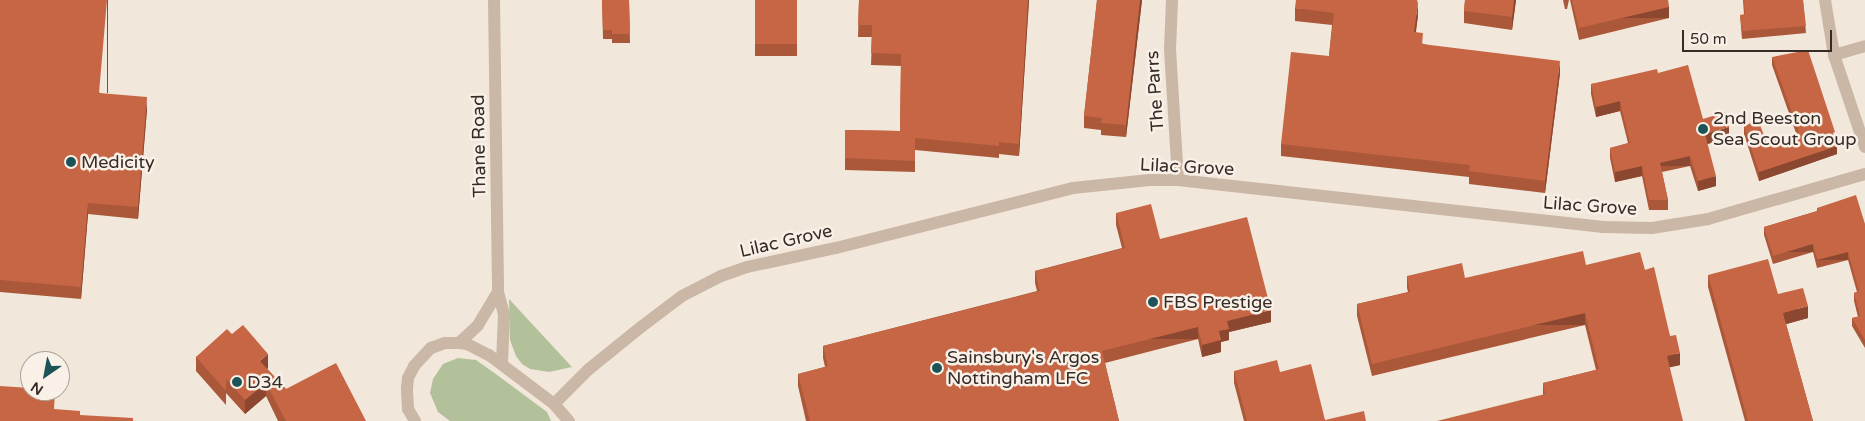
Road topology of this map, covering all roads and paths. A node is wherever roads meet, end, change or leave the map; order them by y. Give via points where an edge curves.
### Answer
1 (494, 0) edge
2 (1172, 0) edge
3 (1825, 0) edge
4 (1865, 46) edge
5 (1834, 56) junction
6 (1865, 147) edge
7 (1865, 174) edge
8 (1178, 180) junction
9 (498, 292) junction
10 (459, 343) junction
11 (502, 364) junction
12 (554, 404) junction
13 (415, 421) edge
14 (569, 421) edge

1 - 9 street, Thane Road
2 - 8 street, The Parrs via 1170,49
3 - 5 street
4 - 5 street
5 - 6 street
7 - 8 street, Lilac Grove via 1708,219 1652,228 1594,226
8 - 12 street, Lilac Grove via 1073,188 732,272 682,296 589,370
9 - 10 street via 478,325
9 - 11 street, Thane Road via 504,314
10 - 11 street via 477,348
10 - 13 street via 431,348 414,366 407,388 408,409
11 - 12 street
12 - 14 street

